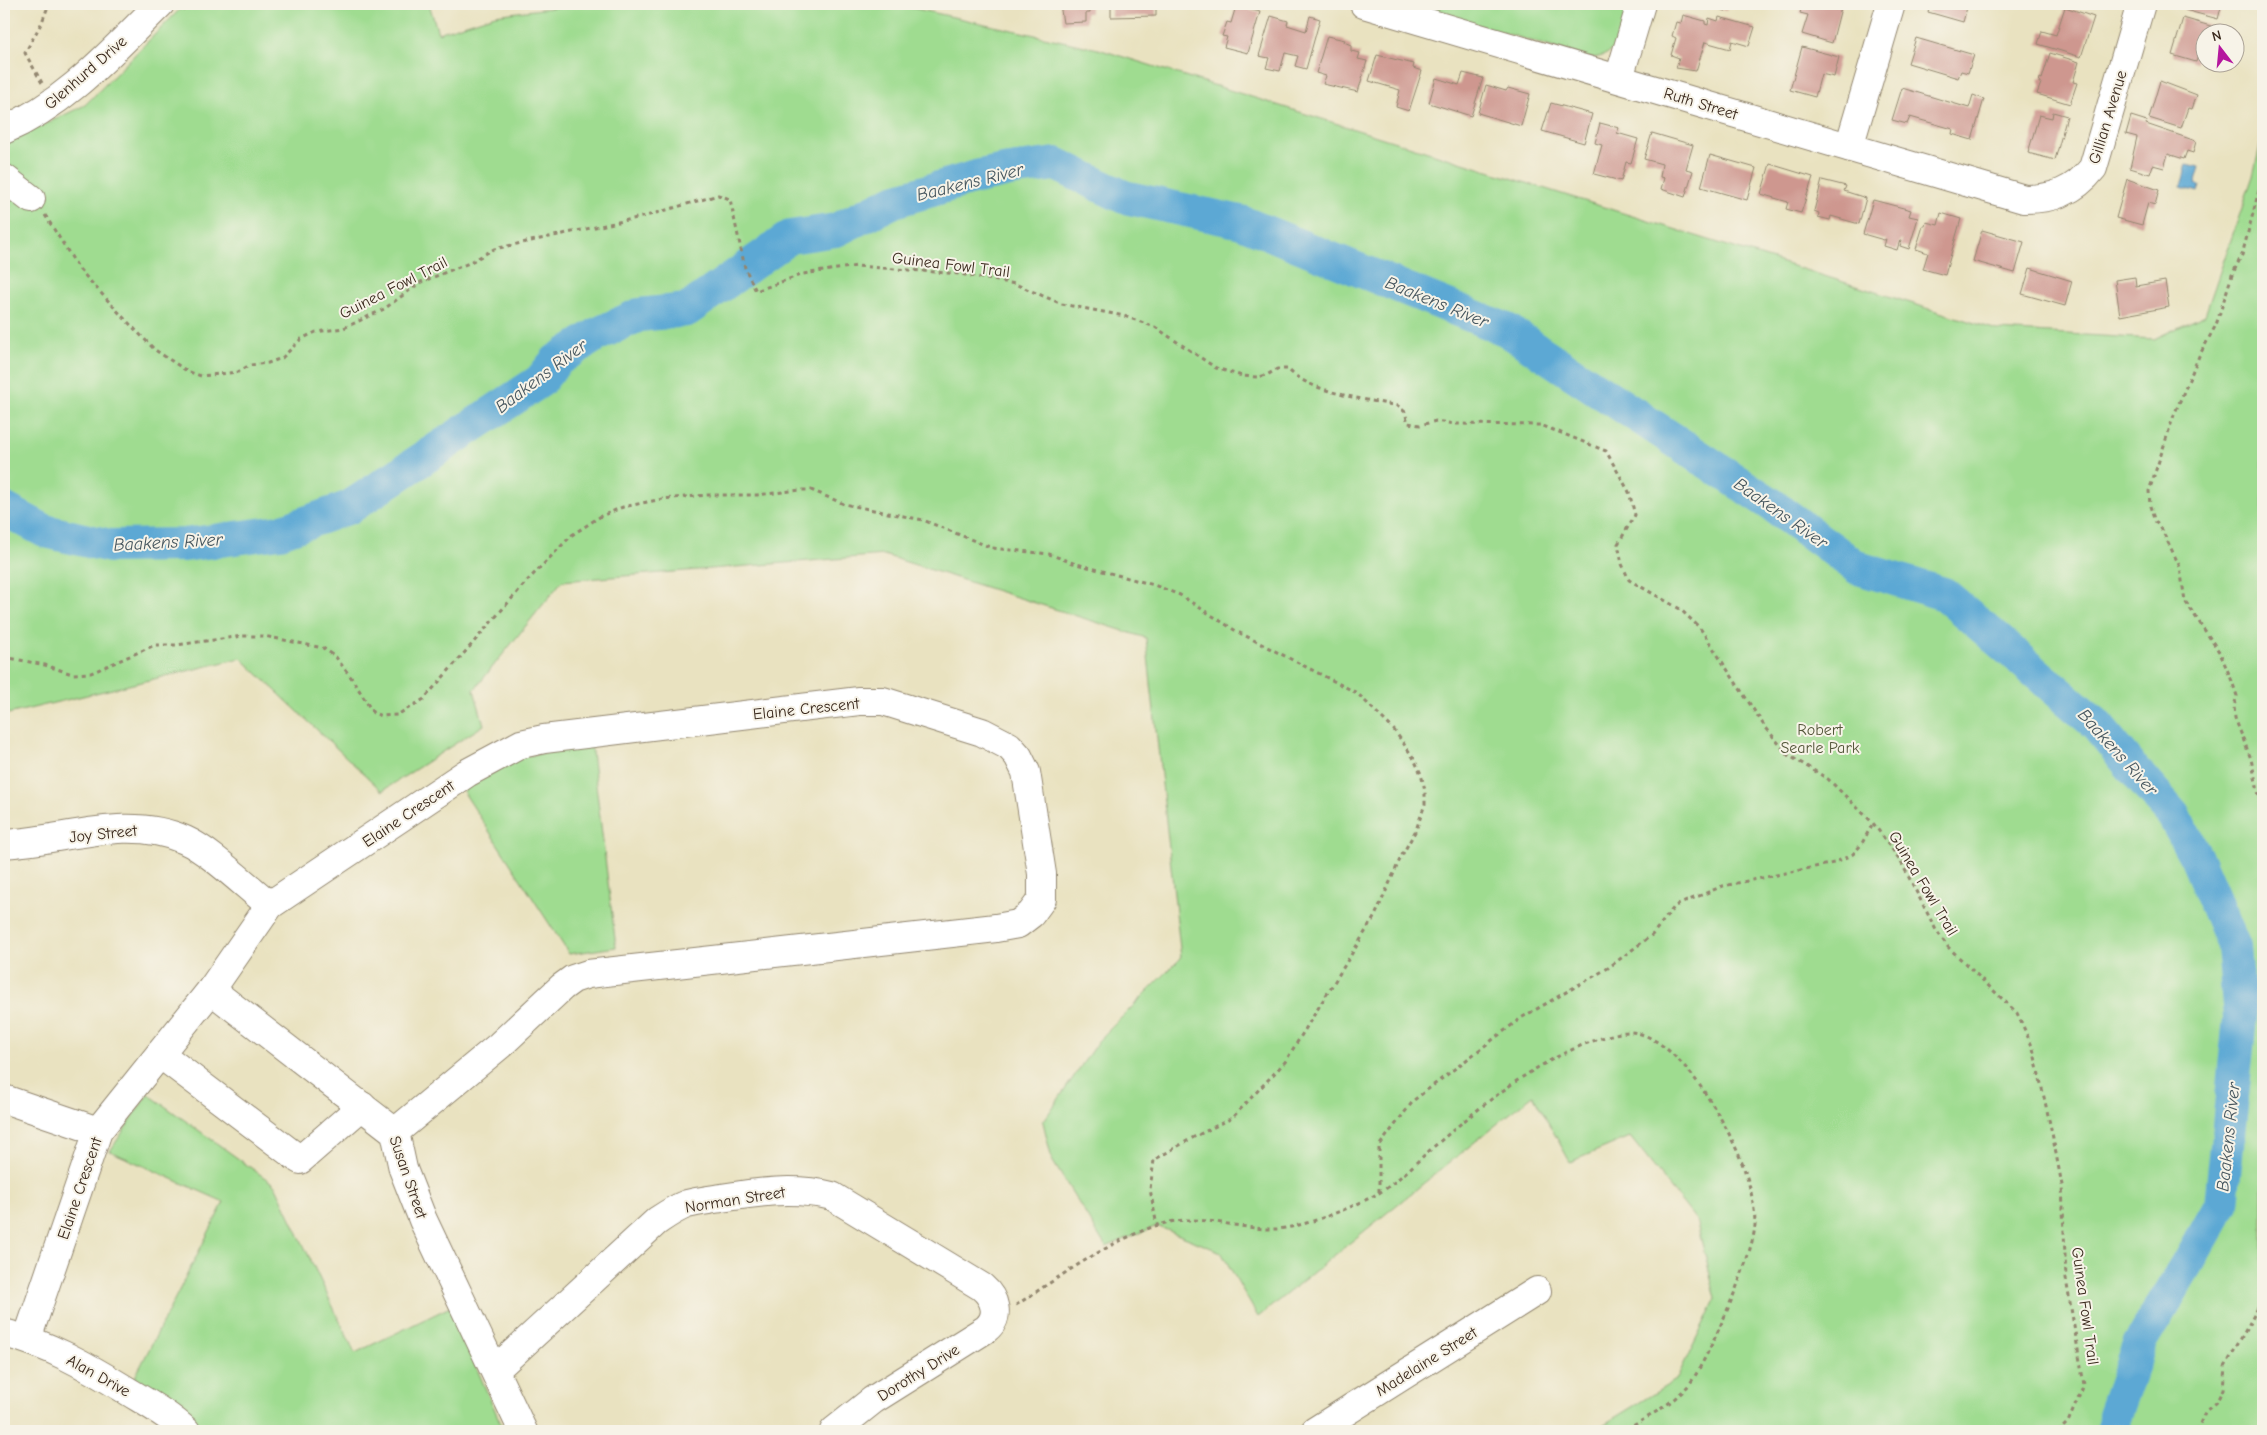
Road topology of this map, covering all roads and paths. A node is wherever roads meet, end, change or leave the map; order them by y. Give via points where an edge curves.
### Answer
1 (49, 4) edge
2 (160, 4) edge
3 (1364, 4) edge
4 (1641, 4) edge
5 (1892, 4) edge
6 (2141, 4) edge
7 (1619, 78) junction
8 (43, 110) junction
9 (4, 130) edge
10 (1850, 147) junction
11 (2263, 176) edge
12 (4, 178) edge
13 (31, 199) joint
14 (2039, 199) joint
15 (2263, 814) edge
16 (1873, 823) junction
17 (4, 844) edge
18 (270, 905) junction
19 (211, 990) junction
20 (160, 1054) junction
21 (4, 1100) edge
22 (362, 1106) junction
23 (98, 1131) junction
24 (395, 1132) junction
25 (1379, 1193) junction
26 (1537, 1291) dead end
27 (2263, 1299) edge
28 (995, 1315) junction
29 (16, 1336) edge
30 (495, 1370) junction
31 (186, 1431) edge
32 (523, 1431) edge
33 (834, 1431) edge
34 (1315, 1431) edge
35 (1624, 1431) edge
36 (2059, 1431) edge
37 (2197, 1431) edge

1 - 8 path via 25,53 43,86
2 - 8 street, Glenhurd Drive via 85,77
3 - 7 street, Ruth Street
4 - 7 street
5 - 10 street
6 - 14 street, Gillian Avenue via 2092,168 2072,189 2058,196
7 - 10 street, Ruth Street
8 - 9 street, Glenhurd Drive
10 - 14 street, Ruth Street via 2024,199
11 - 15 path via 2242,255 2216,325 2174,415 2149,491 2154,519 2180,567 2185,601 2220,653 2232,680 2237,696 2235,718 2251,759
12 - 13 street
13 - 16 path, Guinea Fowl Trail via 49,220 79,269 123,317 155,350 187,371 201,376 238,372 250,365 282,358 301,339 316,332 344,328 376,313 421,282 494,249 646,216 718,195 730,199 745,268 756,291 803,274 857,266 960,274 1015,284 1062,304 1155,327 1216,368 1242,376 1258,377 1277,369 1288,369 1295,377 1336,393 1398,406 1405,412 1408,423 1541,425 1606,451 1629,492 1635,515 1618,544 1629,580 1680,609 1700,628 1763,724 1788,755 1828,779
16 - 25 path via 1853,854 1834,863 1723,886 1675,906 1652,935 1608,968 1521,1018 1414,1100 1379,1146
16 - 36 path, Guinea Fowl Trail via 1900,860 1948,948 2017,1013 2033,1048 2062,1185 2066,1279 2084,1385 2068,1422
17 - 18 street, Joy Street via 30,843 122,828 149,829 186,840
18 - 19 street, Elaine Crescent
18 - 24 street, Elaine Crescent via 467,773 515,747 544,739 883,700 982,732 1009,746 1018,756 1026,772 1042,874 1042,899 1018,924 588,974 562,987 500,1045
19 - 20 street, Elaine Crescent
19 - 22 street, Susan Street
20 - 22 street via 300,1160
20 - 23 street, Elaine Crescent
21 - 23 street
22 - 24 street, Susan Street
23 - 29 street, Elaine Crescent
24 - 30 street, Susan Street via 403,1169 423,1220
25 - 28 path via 1322,1218 1277,1229 1186,1220 1157,1226 1091,1256
25 - 35 path via 1488,1100 1550,1060 1598,1039 1631,1032 1658,1041 1691,1073 1717,1112 1744,1167 1753,1199 1756,1227 1741,1275 1706,1359 1690,1385 1668,1405
26 - 34 street, Madelaine Street
27 - 37 path via 2225,1367 2223,1389 2217,1401 2205,1412
28 - 30 street, Norman Street via 993,1300 982,1287 832,1196 790,1189 742,1194 686,1204 657,1221
28 - 33 street, Dorothy Drive via 992,1324 976,1336 874,1400
29 - 31 street, Alan Drive via 89,1367 168,1415
30 - 32 street, Susan Street

